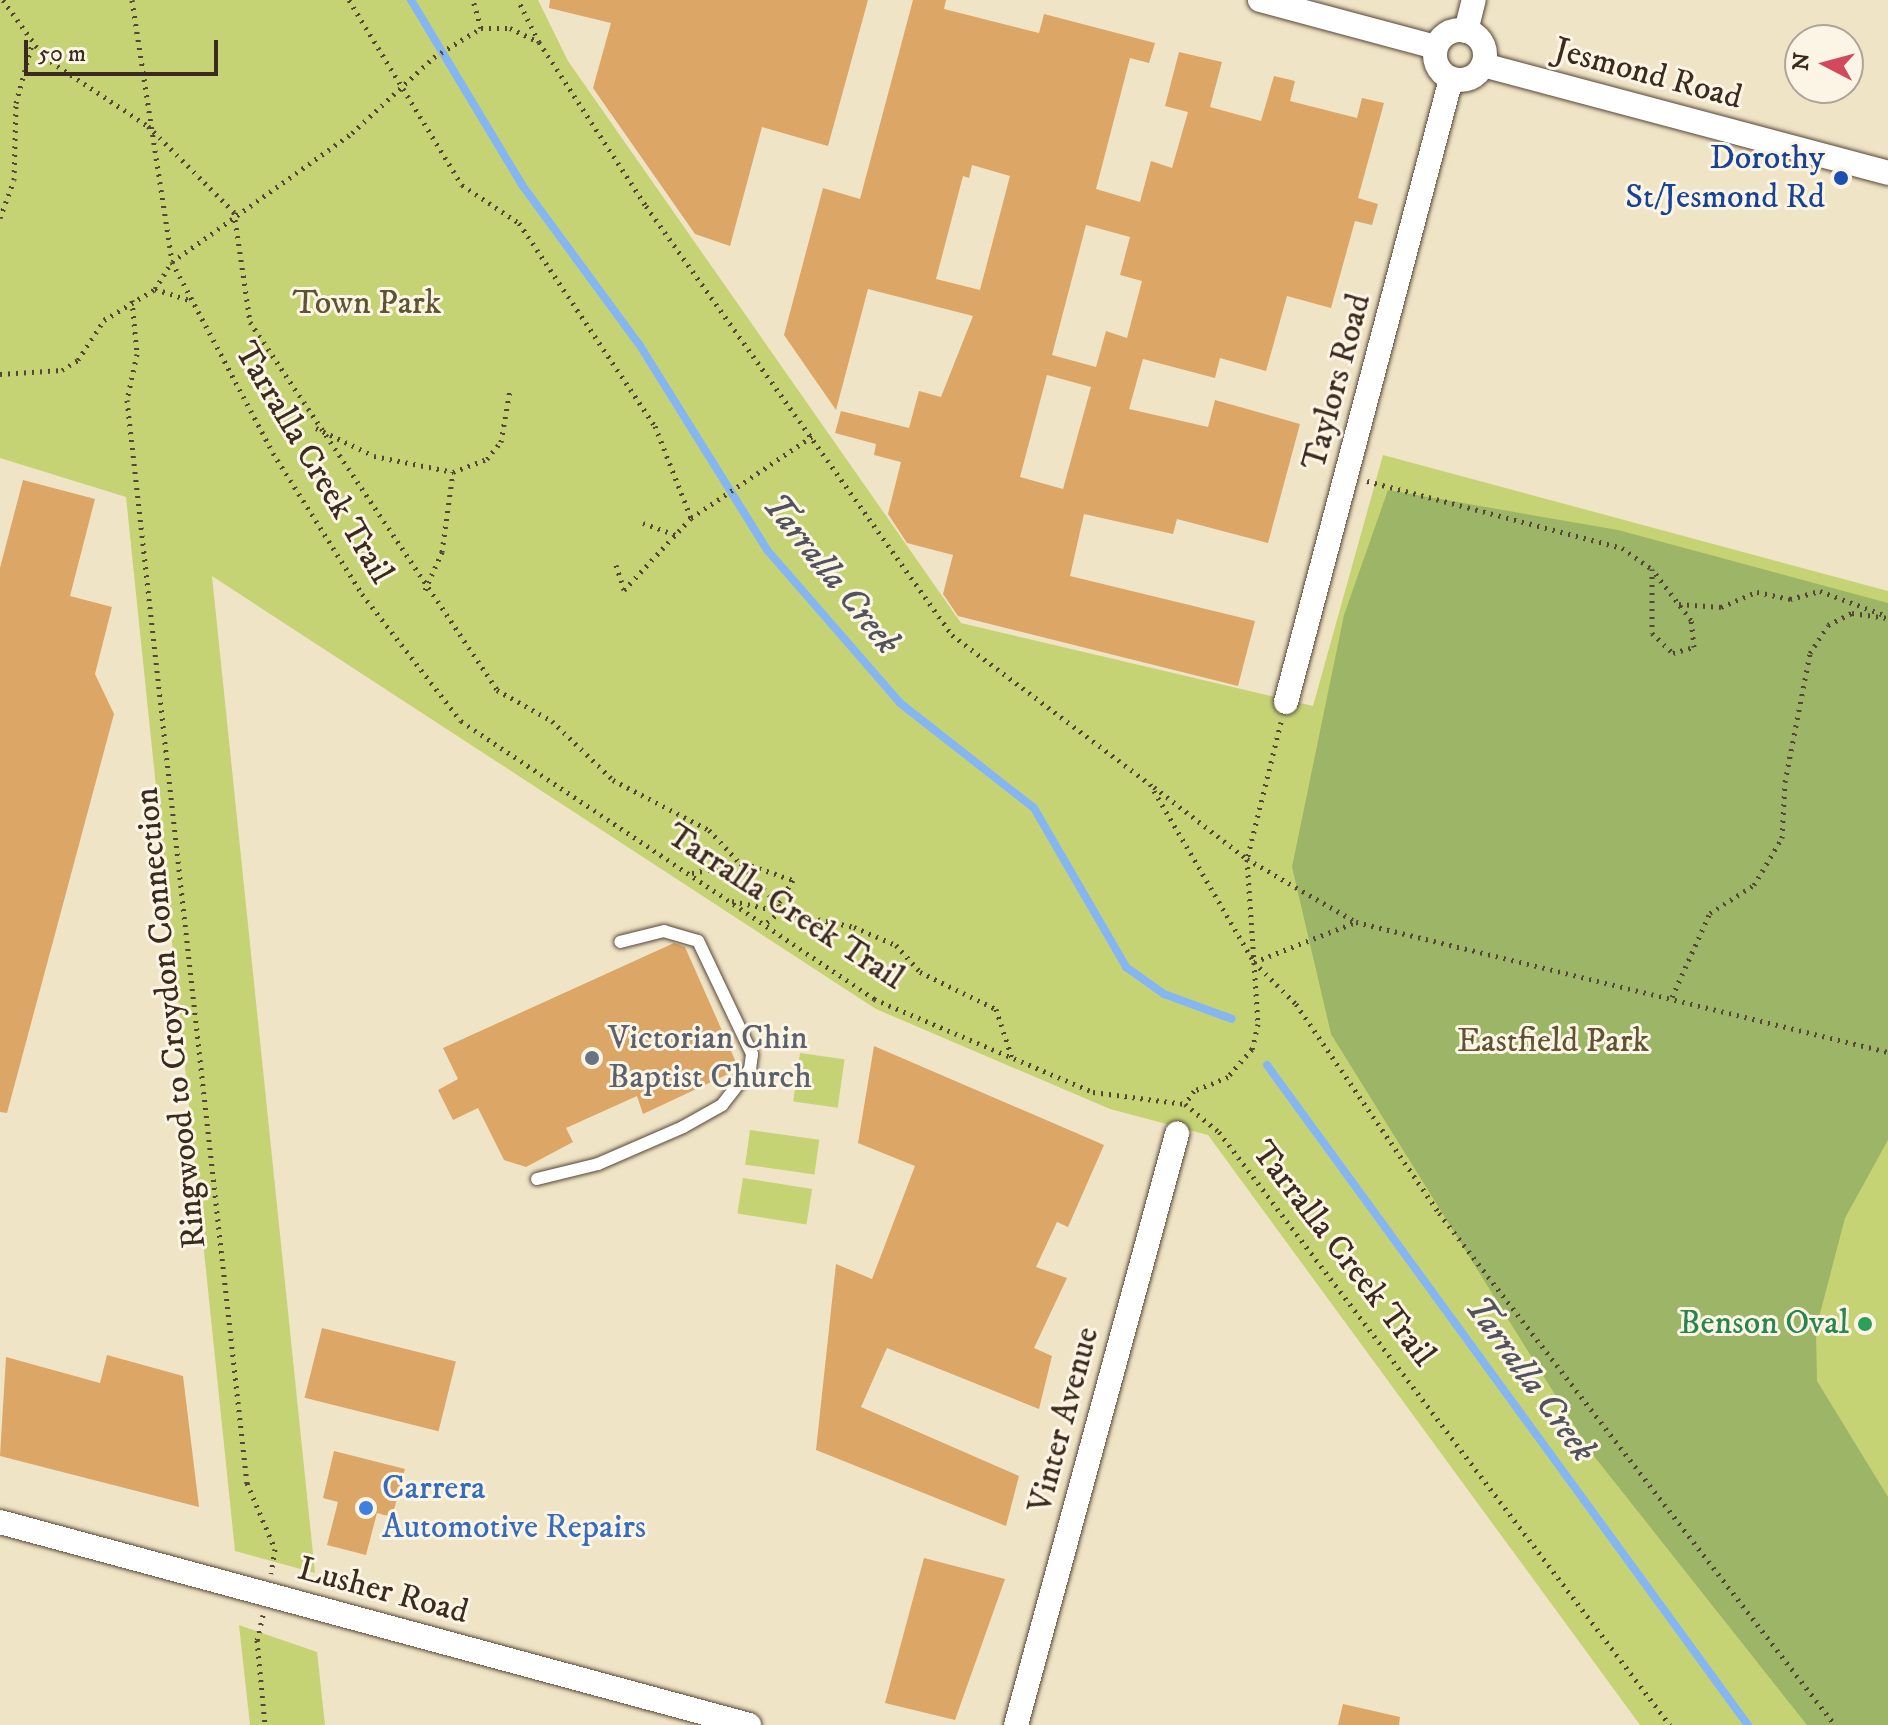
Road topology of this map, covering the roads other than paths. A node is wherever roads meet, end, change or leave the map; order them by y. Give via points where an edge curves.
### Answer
1 (1260, 0) edge
2 (1474, 0) edge
3 (1466, 31) junction
4 (1436, 47) junction
5 (1483, 65) junction
6 (1451, 79) junction
7 (1888, 173) edge
8 (1286, 702) road end
9 (620, 942) dead end
10 (1177, 1134) dead end
11 (537, 1179) dead end
12 (0, 1522) edge
13 (749, 1725) edge
14 (1016, 1725) edge

1 - 4 street
2 - 3 street
3 - 4 street via 1445,35
3 - 5 street via 1482,44
4 - 6 street via 1435,62
5 - 6 street via 1466,80
5 - 7 street, Jesmond Road
6 - 8 street, Taylors Road
9 - 11 lane via 664,931 698,941 752,1054 750,1069 722,1105 683,1127 598,1164
10 - 14 street, Vinter Avenue
12 - 13 street, Lusher Road

